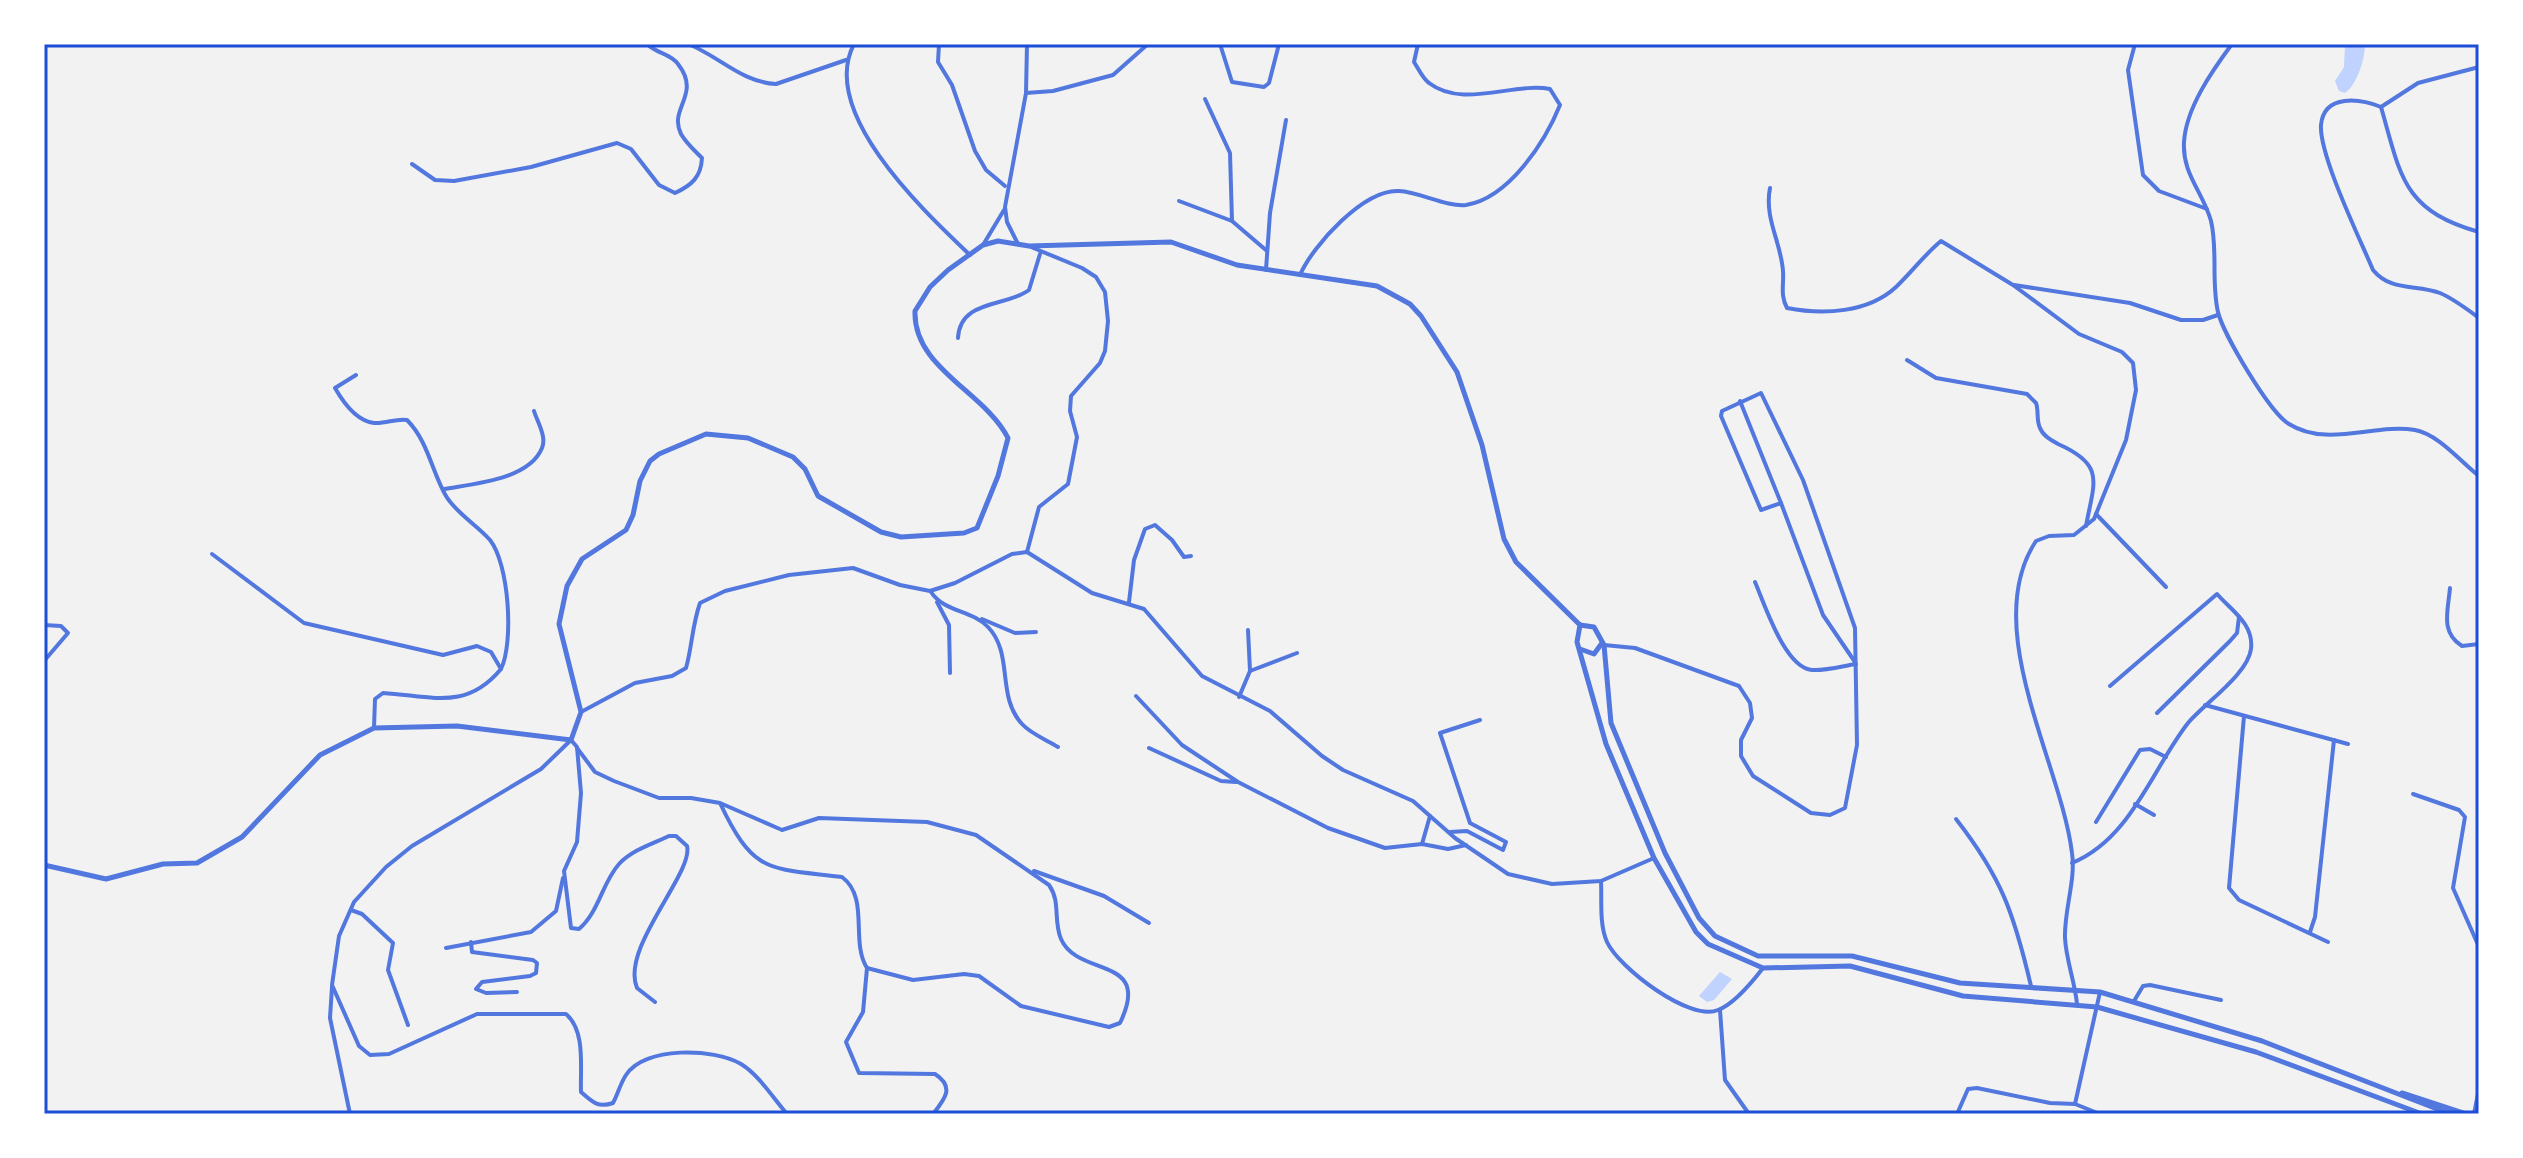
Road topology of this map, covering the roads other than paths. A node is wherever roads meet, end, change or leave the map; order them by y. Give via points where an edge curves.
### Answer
1 (647, 44) edge
2 (688, 44) edge
3 (854, 44) edge
4 (939, 44) edge
5 (1027, 44) edge
6 (1148, 44) edge
7 (1220, 44) edge
8 (1279, 44) edge
9 (1418, 44) edge
10 (2135, 44) edge
11 (2232, 44) edge
12 (846, 60) junction
13 (2479, 67) edge
14 (1026, 93) junction
15 (1205, 99) dead end
16 (2381, 107) junction
17 (1286, 120) dead end
18 (412, 164) dead end
19 (1770, 188) dead end
20 (1006, 189) junction
21 (1179, 201) dead end
22 (1005, 207) junction
23 (2207, 209) junction
24 (1232, 221) junction
25 (2479, 232) edge
26 (1018, 244) junction
27 (983, 245) junction
28 (1029, 246) junction
29 (1267, 251) junction
30 (1040, 254) junction
31 (970, 255) junction
32 (1266, 270) junction
33 (1300, 275) junction
34 (2013, 285) junction
35 (2218, 315) junction
36 (2479, 318) edge
37 (958, 338) dead end
38 (1907, 360) dead end
39 (356, 375) dead end
40 (1740, 401) junction
41 (534, 411) dead end
42 (2479, 476) edge
43 (444, 489) junction
44 (1781, 503) junction
45 (2096, 514) junction
46 (2085, 528) junction
47 (1027, 552) junction
48 (212, 554) dead end
49 (1191, 556) dead end
50 (1755, 582) dead end
51 (2166, 587) dead end
52 (2450, 588) dead end
53 (932, 594) junction
54 (1129, 602) junction
55 (2239, 617) junction
56 (978, 618) junction
57 (44, 625) edge
58 (1580, 625) junction
59 (1248, 630) dead end
60 (1036, 632) dead end
61 (1603, 642) junction
62 (2479, 644) edge
63 (1580, 648) junction
64 (1297, 653) dead end
65 (44, 661) edge
66 (1856, 664) junction
67 (501, 669) junction
68 (1250, 671) junction
69 (950, 673) dead end
70 (2110, 686) dead end
71 (1136, 696) dead end
72 (1239, 697) junction
73 (2205, 705) junction
74 (581, 712) junction
75 (2157, 713) dead end
76 (2244, 716) junction
77 (1480, 720) dead end
78 (374, 728) junction
79 (571, 740) junction
80 (2334, 740) junction
81 (2348, 744) dead end
82 (577, 747) junction
83 (1058, 747) dead end
84 (1149, 748) dead end
85 (2166, 757) junction
86 (1238, 782) junction
87 (2413, 794) dead end
88 (720, 803) junction
89 (2135, 804) junction
90 (2154, 815) dead end
91 (1430, 816) junction
92 (1956, 819) dead end
93 (2096, 822) dead end
94 (1450, 832) junction
95 (1422, 844) junction
96 (1467, 845) junction
97 (1654, 858) junction
98 (2072, 863) junction
99 (44, 865) edge
100 (564, 871) junction
101 (1031, 871) junction
102 (1601, 881) junction
103 (351, 910) junction
104 (1149, 923) dead end
105 (2310, 933) junction
106 (471, 942) junction
107 (2328, 942) dead end
108 (2479, 947) edge
109 (446, 948) dead end
110 (867, 968) junction
111 (1763, 968) junction
112 (332, 985) junction
113 (2031, 986) junction
114 (2075, 989) junction
115 (517, 992) dead end
116 (2100, 992) junction
117 (2221, 1000) dead end
118 (2134, 1001) junction
119 (655, 1002) dead end
120 (2077, 1004) junction
121 (2097, 1007) junction
122 (1720, 1010) junction
123 (408, 1025) dead end
124 (2479, 1089) edge
125 (2393, 1092) junction
126 (2075, 1104) junction
127 (2413, 1112) edge
128 (350, 1114) edge
129 (787, 1114) edge
130 (933, 1114) edge
131 (1280, 1114) edge
132 (1289, 1114) edge
133 (1749, 1114) edge
134 (1957, 1114) edge
135 (2100, 1114) edge
136 (2422, 1114) edge
137 (2450, 1114) edge
138 (2466, 1114) edge
139 (2474, 1114) edge

1 - 18 street via 671,56 687,80 678,125 702,158 697,178 688,187 675,193 659,185 631,149 617,143 454,181 435,180
2 - 12 street via 744,77 767,84
3 - 12 street
4 - 20 street via 938,62 952,85 975,151
5 - 14 street
6 - 14 street via 1113,75
7 - 8 street via 1232,82 1264,87
9 - 33 street via 1414,62 1428,83 1451,92 1483,94 1532,85 1550,89 1560,105 1551,128 1509,182 1486,199 1463,205 1398,190 1371,196 1316,250
10 - 23 street via 2128,70 2143,175 2159,191
11 - 23 street via 2204,89 2184,138 2184,163
12 - 31 street via 848,87 880,160
13 - 16 street via 2418,83
14 - 20 street
15 - 24 street via 1230,153
16 - 25 street via 2412,196 2431,214
16 - 36 street via 2353,100 2334,103 2321,126 2329,161 2373,270 2403,288 2440,294
17 - 29 street
19 - 34 street via 1767,203 1783,268 1781,298 1787,308 1848,310 1871,301 1893,290 1941,241
20 - 22 street
21 - 24 street
22 - 26 street
22 - 27 street
23 - 35 street
24 - 29 street
26 - 27 street
26 - 28 street
27 - 31 street
28 - 30 street
28 - 32 street via 1171,242
29 - 32 street
30 - 37 street via 1029,290 987,304 963,321
30 - 47 street via 1096,277 1105,292 1108,331 1100,363 1071,396 1077,437 1068,484 1039,507
31 - 74 street via 930,287 914,322 940,368 996,419 1008,438 977,528 901,537 881,532 818,496 793,457 748,438 706,434 669,449 650,461 626,530 582,559 567,586 559,624
32 - 33 street
33 - 58 street via 1377,286 1421,316 1457,372 1504,539 1516,562
34 - 35 street via 2130,303 2181,320
34 - 45 street via 2079,334 2122,352 2133,363 2136,376 2126,440
35 - 42 street via 2266,401 2292,427 2341,434 2418,431
38 - 46 street via 1936,378 2027,394 2036,403 2039,427 2048,439 2093,467
39 - 43 street via 335,388 339,395 364,420 407,420
40 - 44 street
40 - 44 street via 1721,416 1761,510
40 - 66 street via 1761,393 1803,480 1855,628
41 - 43 street via 543,447 532,460 500,477
43 - 67 street via 503,561 508,654
44 - 66 street via 1823,615
45 - 46 street
45 - 51 street
46 - 98 street via 2036,541 2024,565 2017,612 2020,663
47 - 53 street via 1012,554
47 - 54 street via 1092,593
48 - 67 street via 304,623 443,655 477,646 491,652
49 - 54 street via 1184,557 1155,525 1145,529 1134,560
50 - 66 street via 1798,665 1811,670
52 - 62 street via 2449,635 2462,646
53 - 56 street
53 - 69 street via 949,625
53 - 74 street via 853,568 789,575 725,591 700,603 686,668 635,683
54 - 72 street via 1144,609 1202,676
55 - 70 street via 2217,594
55 - 73 street via 2248,627 2251,654
55 - 75 street via 2237,633
56 - 60 street via 1015,633
56 - 83 street via 1004,656 1004,682 1014,714 1023,726
57 - 65 street via 61,626 68,633
58 - 61 street via 1594,627
58 - 63 street
59 - 68 street
61 - 63 street via 1594,654
61 - 66 street via 1635,648 1739,686 1752,718 1741,740 1741,756 1753,776 1811,813 1830,815 1845,808 1851,787 1857,745
61 - 113 street via 1611,723 1665,853 1699,918 1715,936 1758,956 1852,956 1960,983
63 - 97 street via 1606,744
64 - 68 street
67 - 78 street via 486,687 465,698 383,693 375,699
68 - 72 street
71 - 86 street via 1182,745
72 - 91 street via 1270,711 1343,770 1393,789
73 - 76 street
73 - 85 street
74 - 79 street
76 - 80 street
76 - 105 street via 2229,888 2239,900
77 - 94 street via 1440,733 1470,823 1506,842 1503,850 1467,831
78 - 79 street via 457,726
78 - 99 street via 320,755 242,837 197,863 163,864 106,879
79 - 82 street
79 - 103 street via 541,769 412,846 369,883
80 - 81 street
80 - 105 street
82 - 88 street via 595,772 614,781 659,798
82 - 100 street via 580,821
84 - 86 street via 1221,781
85 - 89 street
85 - 93 street via 2140,750
86 - 95 street via 1360,840 1385,848
87 - 108 street via 2465,817 2453,888
88 - 101 street via 782,830 819,818 927,822 976,835
88 - 110 street via 737,839 758,861 771,869 842,877 850,883
89 - 90 street
89 - 98 street via 2105,843
91 - 94 street
91 - 95 street
92 - 113 street via 1987,859 2011,908
94 - 96 street
95 - 96 street via 1448,849
96 - 102 street via 1508,874 1528,881
97 - 102 street
97 - 111 street via 1696,932 1708,944
98 - 114 street via 2065,939
100 - 106 street via 556,911 547,921 510,939
100 - 119 street via 569,923 579,929 627,857 669,836 684,840 688,859 666,894 634,970 637,988
101 - 104 street via 1104,896
101 - 110 street via 1057,896 1056,916 1068,949 1123,979 1129,1004 1120,1023 1109,1027 1021,1006 979,976 913,980
102 - 122 street via 1607,942 1621,962 1648,985 1686,1005 1703,1013
103 - 112 street via 339,936
103 - 123 street via 393,943 388,970
105 - 107 street
106 - 109 street
106 - 115 street via 472,952 537,963 530,976 482,982 476,989
110 - 130 street via 863,1012 846,1042 859,1073 935,1074 948,1089
111 - 120 street via 1850,966 1963,996
111 - 122 street
112 - 128 street via 330,1018
112 - 129 street via 359,1046 370,1055 389,1054 477,1014 566,1014 578,1032 581,1092 593,1103 613,1103 626,1074 659,1052 739,1063
113 - 114 street
114 - 116 street
114 - 120 street
116 - 118 street
116 - 121 street
117 - 118 street via 2150,985 2143,986
118 - 125 street via 2262,1041
120 - 121 street
121 - 126 street
121 - 127 street via 2256,1052
122 - 133 street via 1725,1080
124 - 139 street
125 - 137 street
125 - 138 street
126 - 134 street via 1977,1088 1968,1089
126 - 135 street
127 - 136 street
131 - 132 street

